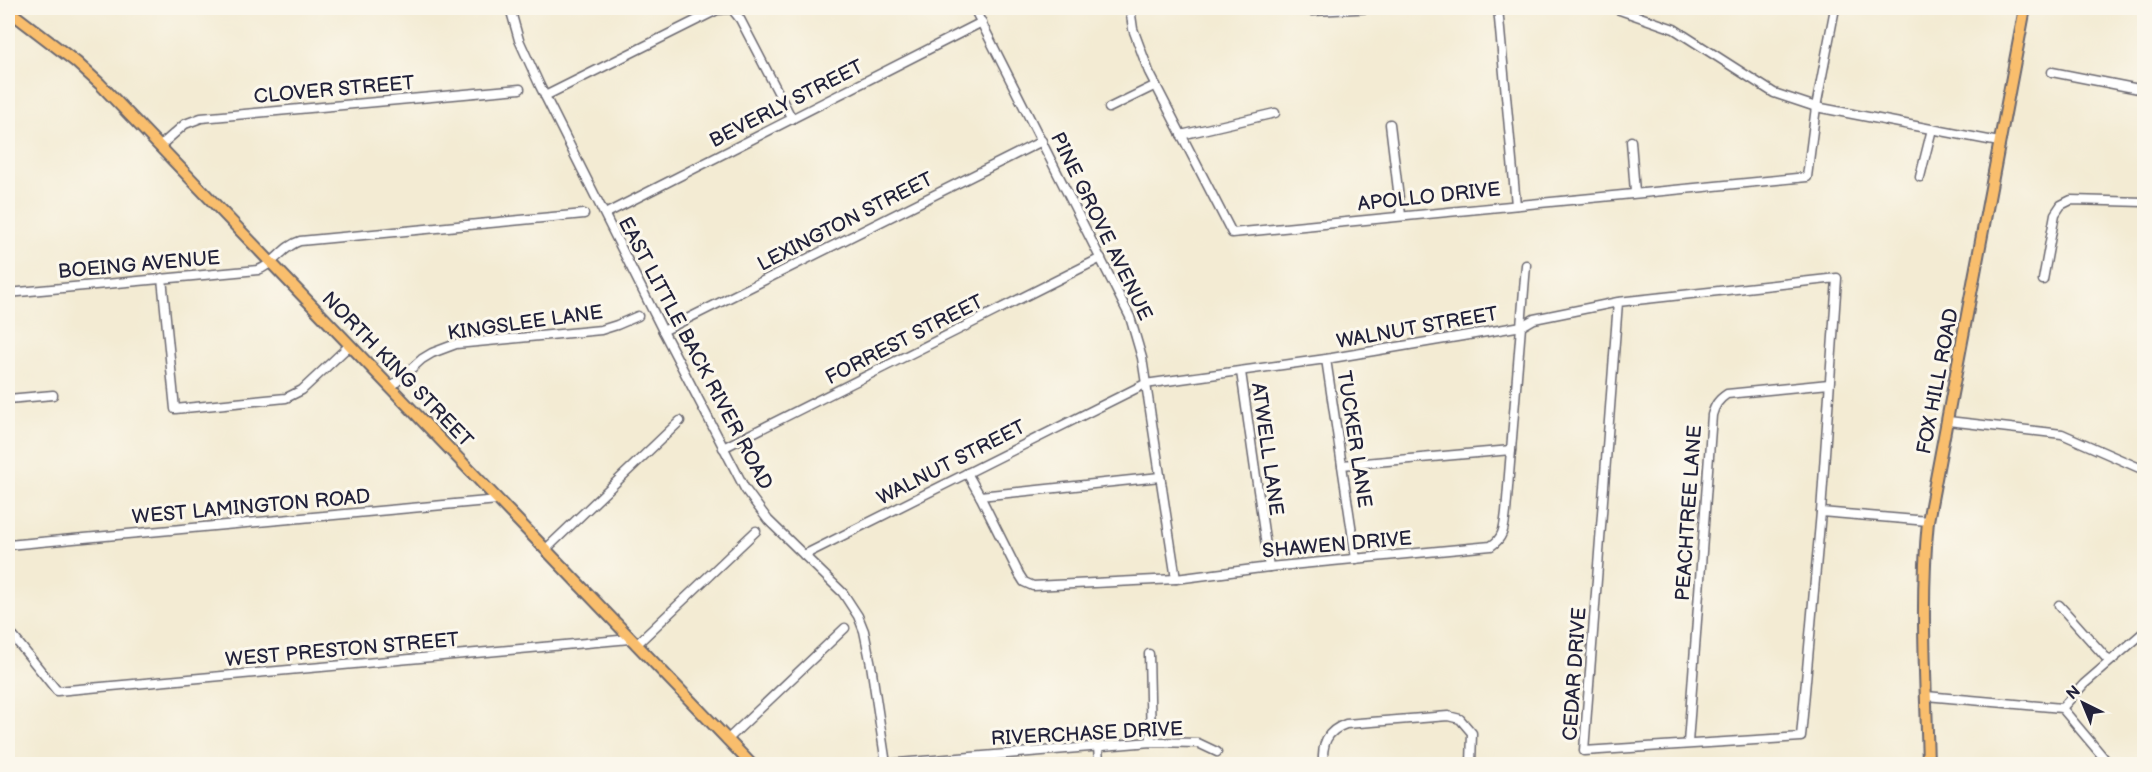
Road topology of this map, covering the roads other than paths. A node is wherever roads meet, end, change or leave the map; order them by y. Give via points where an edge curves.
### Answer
1 (510, 8) edge
2 (974, 8) edge
3 (1130, 8) edge
4 (1285, 8) edge
5 (1377, 8) edge
6 (1498, 8) edge
7 (1614, 8) edge
8 (1835, 8) edge
9 (2025, 8) edge
10 (8, 10) edge
11 (982, 22) junction
12 (2052, 72) dead end
13 (1156, 85) junction
14 (520, 89) dead end
15 (2145, 90) edge
16 (545, 96) junction
17 (1816, 107) junction
18 (1110, 108) dead end
19 (1275, 112) dead end
20 (792, 119) junction
21 (1390, 124) dead end
22 (1932, 129) junction
23 (1181, 135) junction
24 (1042, 141) junction
25 (1631, 141) dead end
26 (1999, 142) junction
27 (160, 146) junction
28 (1920, 177) dead end
29 (1635, 192) junction
30 (2145, 202) edge
31 (1516, 205) junction
32 (584, 213) dead end
33 (605, 214) junction
34 (1401, 215) junction
35 (1101, 258) junction
36 (271, 262) junction
37 (1526, 266) dead end
38 (162, 278) junction
39 (2043, 280) dead end
40 (8, 293) edge
41 (1618, 302) junction
42 (638, 316) dead end
43 (1522, 326) junction
44 (663, 331) junction
45 (350, 345) junction
46 (1326, 359) junction
47 (1240, 372) junction
48 (1145, 384) junction
49 (1829, 384) junction
50 (391, 387) junction
51 (53, 394) dead end
52 (8, 399) edge
53 (680, 421) dead end
54 (1948, 421) junction
55 (723, 448) junction
56 (1511, 450) junction
57 (1342, 465) junction
58 (2145, 470) edge
59 (967, 473) junction
60 (1160, 477) junction
61 (980, 496) junction
62 (498, 500) junction
63 (1821, 512) junction
64 (1928, 521) junction
65 (756, 531) dead end
66 (8, 545) edge
67 (545, 550) junction
68 (804, 555) junction
69 (1356, 559) junction
70 (1269, 567) junction
71 (1176, 579) junction
72 (2059, 605) dead end
73 (844, 628) dead end
74 (8, 630) edge
75 (2145, 632) edge
76 (633, 642) junction
77 (1149, 654) dead end
78 (2109, 662) junction
79 (1926, 696) junction
80 (2062, 708) junction
81 (727, 740) junction
82 (1151, 742) junction
83 (1688, 743) junction
84 (1098, 745) junction
85 (1217, 752) dead end
86 (750, 764) edge
87 (886, 764) edge
88 (2108, 764) edge
89 (1099, 765) edge
90 (1323, 765) edge
91 (1471, 765) edge
92 (1928, 765) edge

1 - 16 street, EAST LITTLE BACK RIVER ROAD via 519,40
2 - 11 street, PINE GROVE AVENUE
3 - 13 street, APOLLO DRIVE via 1133,29
4 - 5 street
6 - 31 street
7 - 17 street via 1674,29 1774,93
8 - 17 street
9 - 26 main road, FOX HILL ROAD
10 - 27 main road, NORTH KING STREET via 84,69
11 - 20 street, BEVERLY STREET
11 - 24 street, PINE GROVE AVENUE
12 - 15 street
13 - 18 street
13 - 23 street, APOLLO DRIVE
14 - 27 street, CLOVER STREET via 201,118 184,123
16 - 20 street via 717,10 732,9
16 - 33 street, EAST LITTLE BACK RIVER ROAD
17 - 22 street
17 - 29 street, APOLLO DRIVE via 1807,177
19 - 23 street
20 - 33 street, BEVERLY STREET
21 - 34 street
22 - 26 street
22 - 28 street
23 - 34 street, APOLLO DRIVE via 1232,233
24 - 35 street, PINE GROVE AVENUE
24 - 44 street, LEXINGTON STREET
25 - 29 street
26 - 54 main road, FOX HILL ROAD
27 - 36 main road, NORTH KING STREET
29 - 31 street, APOLLO DRIVE
30 - 39 street via 2072,200 2061,205 2055,214
31 - 34 street, APOLLO DRIVE
32 - 36 street via 300,241
33 - 44 street, EAST LITTLE BACK RIVER ROAD
35 - 48 street, PINE GROVE AVENUE via 1130,317
35 - 55 street, FORREST STREET
36 - 38 street, BOEING AVENUE via 258,270
36 - 45 main road, NORTH KING STREET
37 - 43 street, SHAWEN DRIVE
38 - 40 street, BOEING AVENUE
38 - 45 street via 175,409 285,398 302,390
41 - 43 street, WALNUT STREET via 1534,319
41 - 49 street, WALNUT STREET via 1837,279
41 - 83 street, CEDAR DRIVE via 1584,751
42 - 50 street, KINGSLEE LANE via 601,330 456,344 422,359
43 - 46 street, WALNUT STREET
43 - 56 street, SHAWEN DRIVE
44 - 55 street, EAST LITTLE BACK RIVER ROAD
45 - 50 main road, NORTH KING STREET
46 - 47 street, WALNUT STREET
46 - 57 street, TUCKER LANE
47 - 48 street, WALNUT STREET
47 - 70 street, ATWELL LANE
48 - 59 street, WALNUT STREET
48 - 60 street, PINE GROVE AVENUE
49 - 63 street, WALNUT STREET
49 - 83 street, PEACHTREE LANE via 1727,394 1715,406
50 - 62 main road, NORTH KING STREET
51 - 52 street
53 - 67 street
54 - 58 street via 2062,434
54 - 64 main road, FOX HILL ROAD
55 - 68 street, EAST LITTLE BACK RIVER ROAD via 756,505
56 - 57 street
56 - 69 street, SHAWEN DRIVE via 1503,535 1498,542 1478,548
57 - 69 street, TUCKER LANE
59 - 61 street, SHAWEN DRIVE
59 - 68 street, WALNUT STREET
60 - 61 street
60 - 71 street, PINE GROVE AVENUE
61 - 71 street, SHAWEN DRIVE via 1018,574 1033,586
62 - 66 street, WEST LAMINGTON ROAD
62 - 67 main road, NORTH KING STREET
63 - 64 street
63 - 83 street, CEDAR DRIVE via 1801,737
64 - 79 main road, FOX HILL ROAD
65 - 76 street
67 - 76 main road, NORTH KING STREET
68 - 87 street, EAST LITTLE BACK RIVER ROAD via 843,593 861,623
69 - 70 street, SHAWEN DRIVE
70 - 71 street, SHAWEN DRIVE
72 - 78 street
73 - 81 street
74 - 76 street, WEST PRESTON STREET via 57,691
75 - 78 street
76 - 81 main road, NORTH KING STREET
77 - 82 street
78 - 80 street
79 - 80 street
79 - 92 main road, FOX HILL ROAD
80 - 88 street
81 - 86 main road, NORTH KING STREET
82 - 84 street, RIVERCHASE DRIVE
82 - 85 street, RIVERCHASE DRIVE via 1198,743
84 - 87 street, RIVERCHASE DRIVE
84 - 89 street
90 - 91 street via 1325,741 1338,727 1448,716 1460,719 1472,734

